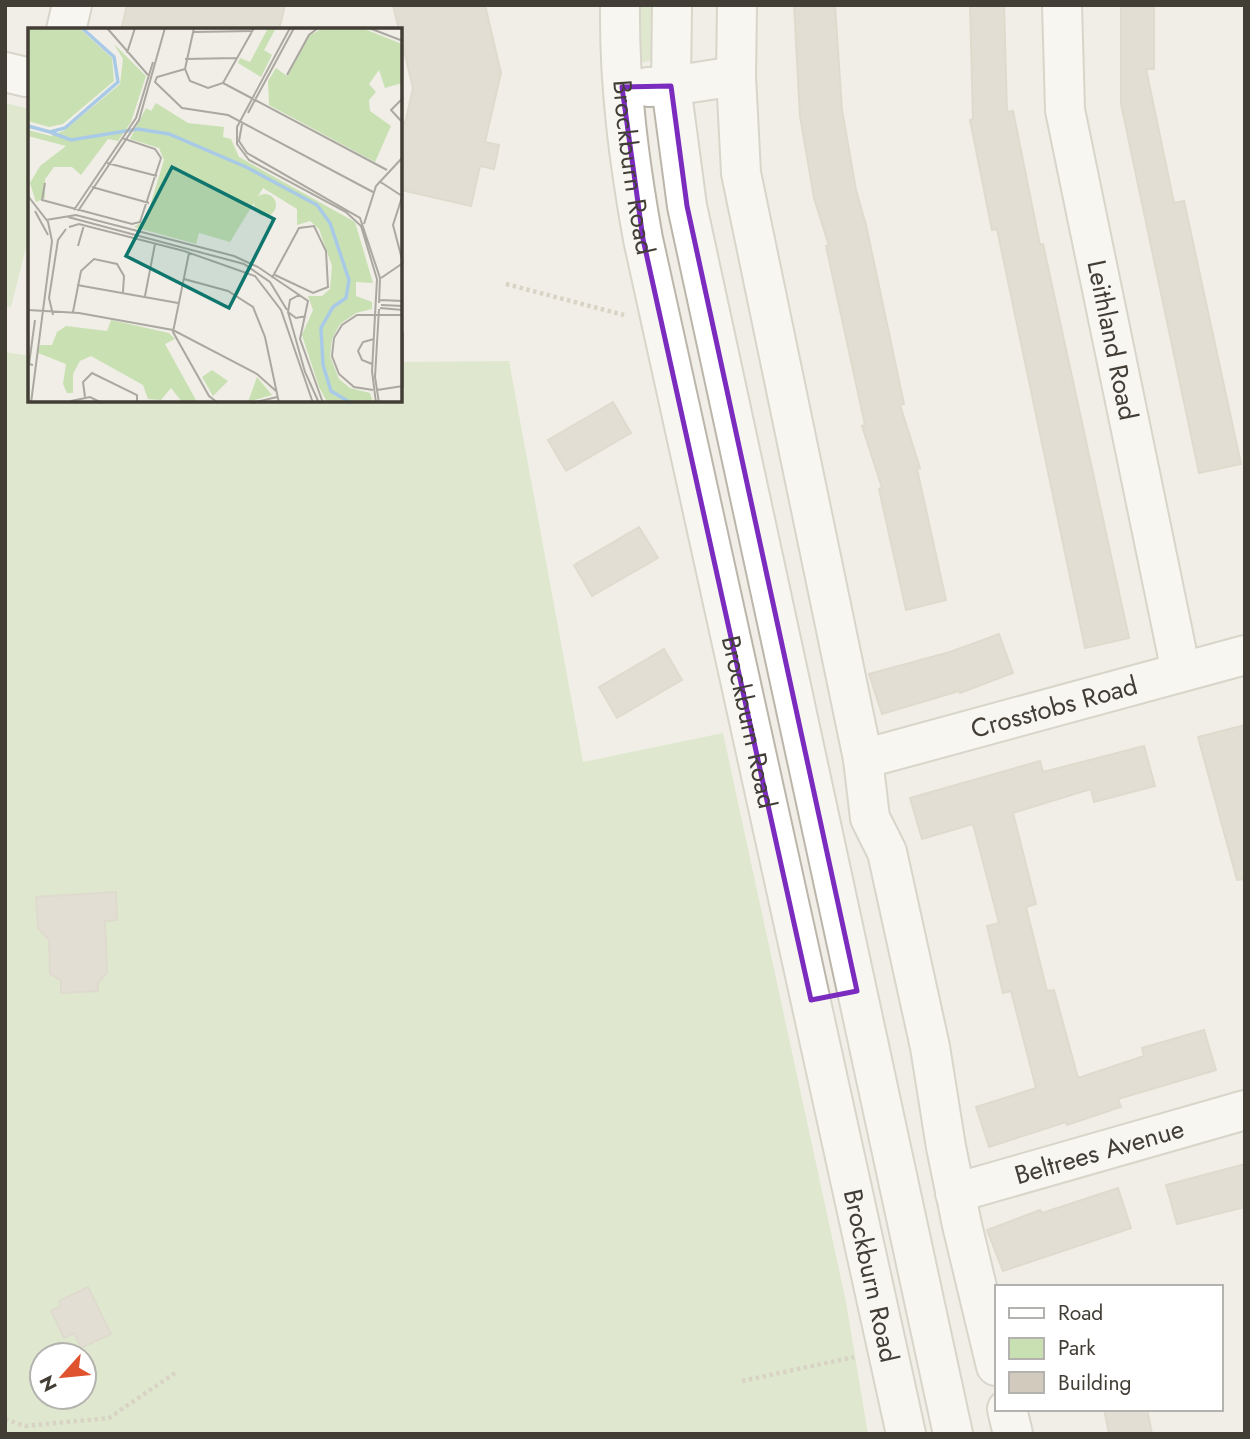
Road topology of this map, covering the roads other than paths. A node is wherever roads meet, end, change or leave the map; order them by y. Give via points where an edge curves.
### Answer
1 (72, 5) edge
2 (620, 5) edge
3 (672, 5) edge
4 (737, 5) edge
5 (1062, 5) edge
6 (66, 28) edge
7 (5, 72) edge
8 (28, 76) edge
9 (736, 76) junction
10 (671, 86) junction
11 (622, 88) junction
12 (1245, 655) edge
13 (1181, 672) junction
14 (863, 759) junction
15 (857, 991) junction
16 (811, 1000) junction
17 (1245, 1110) edge
18 (955, 1193) junction
19 (995, 1362) edge
20 (1007, 1411) edge
21 (906, 1434) edge
22 (953, 1434) edge
23 (1013, 1434) edge

1 - 6 street
2 - 11 street, Brockburn Road
3 - 10 street, Brockburn Road
4 - 9 street
5 - 13 street, Leithland Road via 1065,110
7 - 8 street
9 - 10 street
9 - 14 street via 741,173
10 - 11 street
10 - 15 street, Brockburn Road via 687,206
11 - 16 street, Brockburn Road via 643,239
12 - 13 street, Crosstobs Road
13 - 14 street, Crosstobs Road
14 - 18 street via 870,818 887,852 930,1047
15 - 16 street
15 - 22 street, Brockburn Road
16 - 21 street, Brockburn Road
17 - 18 street, Beltrees Avenue
18 - 19 street
20 - 23 street

